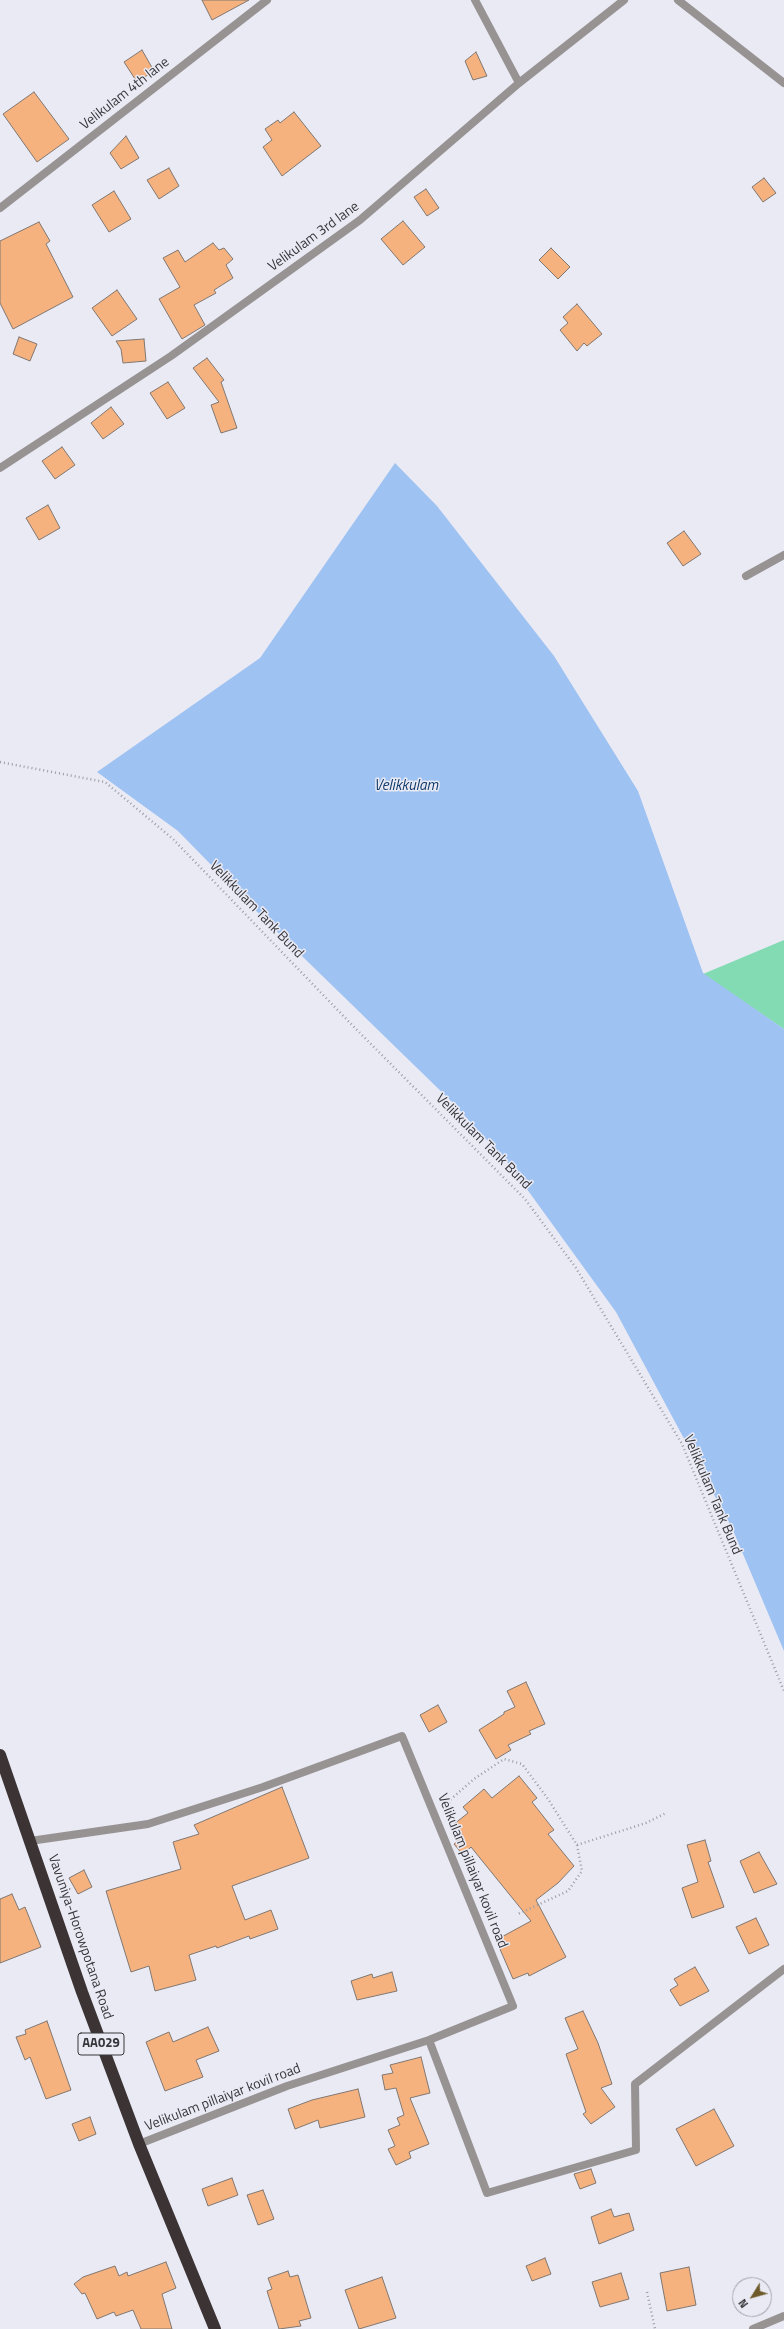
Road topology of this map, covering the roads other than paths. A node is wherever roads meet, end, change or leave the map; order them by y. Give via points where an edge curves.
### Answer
1 (267, 0) edge
2 (475, 0) edge
3 (624, 0) edge
4 (678, 0) edge
5 (519, 83) junction
6 (784, 83) edge
7 (0, 208) edge
8 (0, 468) edge
9 (784, 555) edge
10 (746, 576) dead end
11 (0, 1755) edge
12 (30, 1841) junction
13 (784, 1969) edge
14 (429, 2040) junction
15 (139, 2144) junction
16 (784, 2316) edge
17 (215, 2329) edge
18 (753, 2329) edge

1 - 7 street, Velikulam 4th lane
2 - 5 street
3 - 5 street, Velikulam 3rd lane
4 - 6 street
5 - 8 street, Velikulam 3rd lane via 360,220 171,356
9 - 10 street
11 - 12 highway, Vavuniya-Horowpotana Road / AA029
12 - 14 street, Velikulam pillaiyar kovil road via 148,1824 263,1787 402,1736 513,2006
12 - 15 highway, Vavuniya-Horowpotana Road / AA029 via 82,1992
13 - 14 street via 635,2084 636,2150 487,2193
14 - 15 street, Velikulam pillaiyar kovil road via 287,2086
15 - 17 highway, Vavuniya-Horowpotana Road / AA029
16 - 18 street

